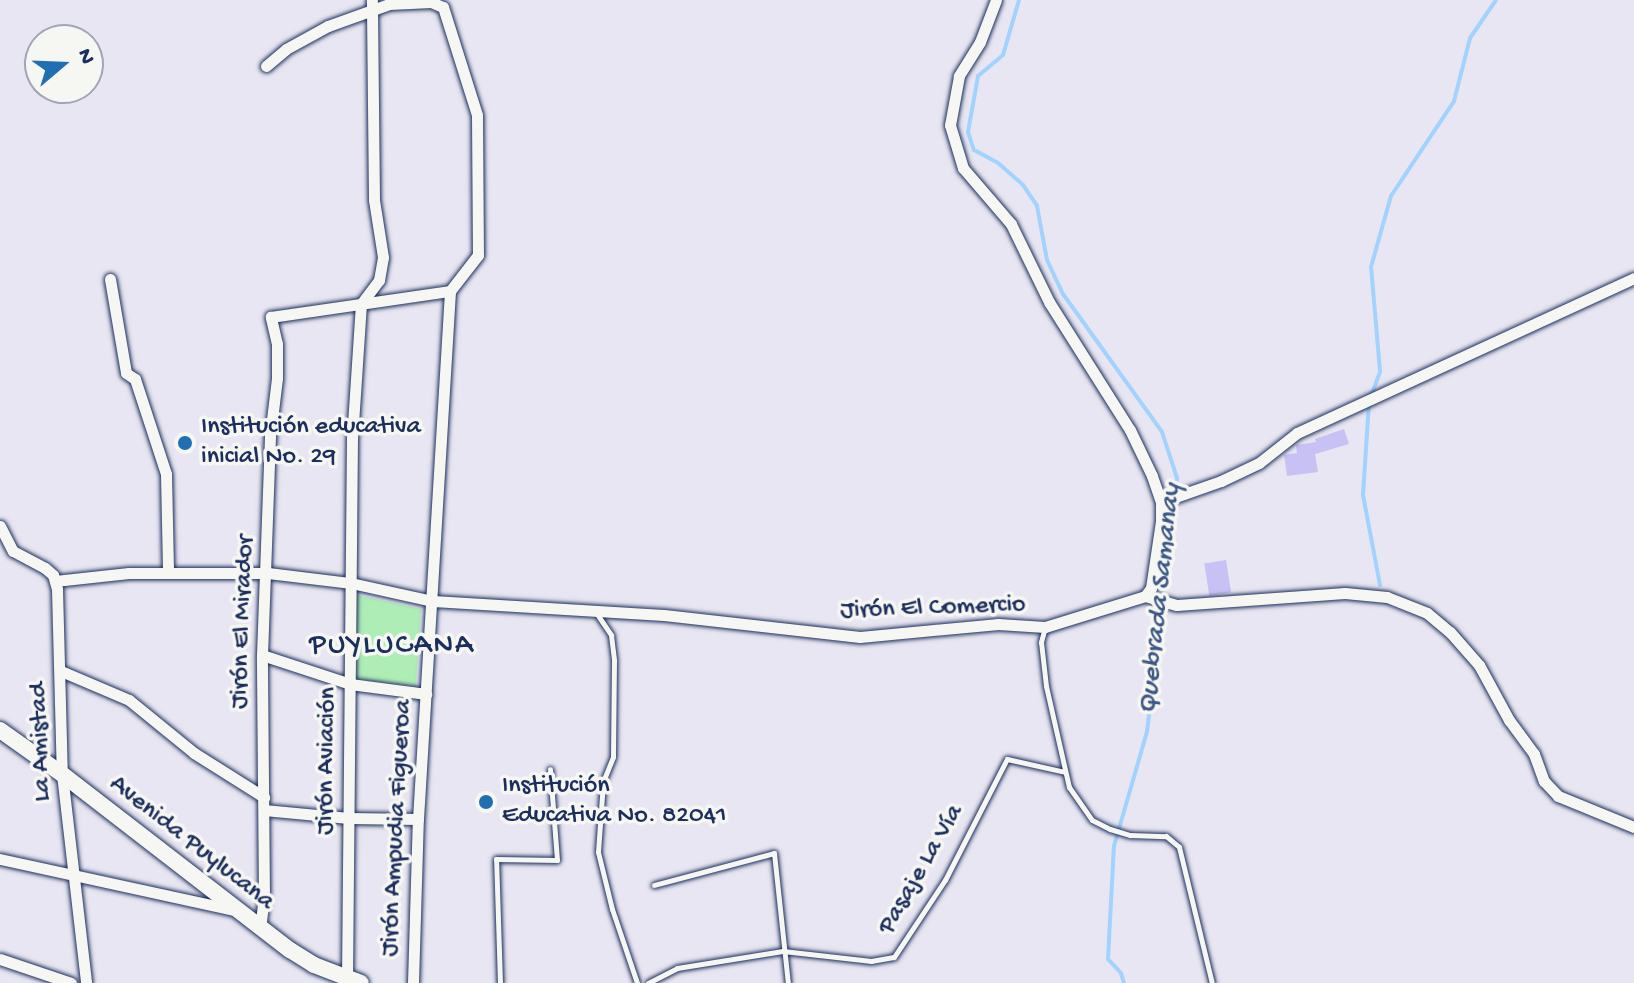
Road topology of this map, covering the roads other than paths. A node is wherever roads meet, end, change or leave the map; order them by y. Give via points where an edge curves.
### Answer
1 (996, 0) edge
2 (372, 5) edge
3 (266, 66) dead end
4 (1634, 278) edge
5 (110, 279) dead end
6 (450, 291) junction
7 (361, 304) junction
8 (1170, 500) junction
9 (0, 526) edge
10 (168, 572) junction
11 (268, 573) junction
12 (55, 581) junction
13 (351, 583) junction
14 (1150, 597) junction
15 (433, 601) junction
16 (594, 610) junction
17 (1045, 627) junction
18 (262, 655) junction
19 (61, 671) junction
20 (350, 684) junction
21 (426, 694) junction
22 (0, 730) edge
23 (550, 769) dead end
24 (1065, 772) junction
25 (62, 774) junction
26 (264, 797) junction
27 (264, 810) junction
28 (349, 818) junction
29 (418, 819) junction
30 (1634, 827) edge
31 (0, 859) edge
32 (75, 876) junction
33 (654, 885) dead end
34 (238, 911) junction
35 (260, 929) junction
36 (783, 951) junction
37 (0, 959) edge
38 (354, 981) edge
39 (71, 983) edge
40 (86, 983) edge
41 (413, 983) edge
42 (500, 983) edge
43 (637, 983) edge
44 (648, 983) edge
45 (788, 983) edge
46 (1212, 983) edge

1 - 8 street via 959,76 950,125 963,168 1011,224 1049,302
2 - 3 street via 286,49
2 - 6 street via 431,2 443,7 470,89 477,115 478,255
2 - 7 street via 374,200 383,257 379,280
4 - 8 street via 1297,433 1259,463
5 - 10 street via 126,373 135,379 166,474
6 - 7 street
6 - 15 street, Jirón Ampudia Figueroa
7 - 11 street, Jirón El Mirador via 271,317 277,378 270,436
7 - 13 street, Jirón Aviación via 352,439
8 - 14 street
9 - 12 street via 13,551 45,568
10 - 11 street
10 - 12 street
11 - 13 street
11 - 18 street, Jirón El Mirador
12 - 19 street, La Amistad
13 - 15 street, Jirón El Comercio
13 - 20 street, Jirón Aviación
14 - 17 street, Jirón El Comercio
14 - 30 street via 1171,603 1345,593 1387,597 1427,613 1479,665 1534,754 1544,781 1558,796
15 - 16 street, Jirón El Comercio
15 - 21 street, Jirón Ampudia Figueroa
16 - 17 street, Jirón El Comercio via 771,625 834,636 998,624
16 - 43 lane via 611,635 614,661 613,757 603,782 598,852
17 - 24 lane via 1041,642 1046,686
18 - 20 street
18 - 26 street, Jirón El Mirador
19 - 25 street, La Amistad
19 - 26 street via 129,700 194,753
20 - 21 street
20 - 28 street, Jirón Aviación
21 - 29 street, Jirón Ampudia Figueroa
22 - 25 main road, Avenida Puylucana
23 - 42 lane via 557,860 496,859
24 - 36 lane, Pasaje La Vía via 1007,759 945,880 894,957 871,961
24 - 46 lane via 1092,820 1130,835 1166,836 1179,847
25 - 32 street, La Amistad
25 - 34 main road, Avenida Puylucana
26 - 27 street, Jirón El Mirador
27 - 28 street
27 - 35 street, Jirón El Mirador
28 - 29 street
28 - 38 street, Jirón Aviación
29 - 41 street, Jirón Ampudia Figueroa
31 - 32 street
32 - 34 street
32 - 40 street, La Amistad
33 - 36 lane via 774,853
34 - 35 main road, Avenida Puylucana
35 - 38 main road, Avenida Puylucana via 314,965
36 - 44 lane, Pasaje La Vía via 677,968
36 - 45 lane
37 - 39 street

